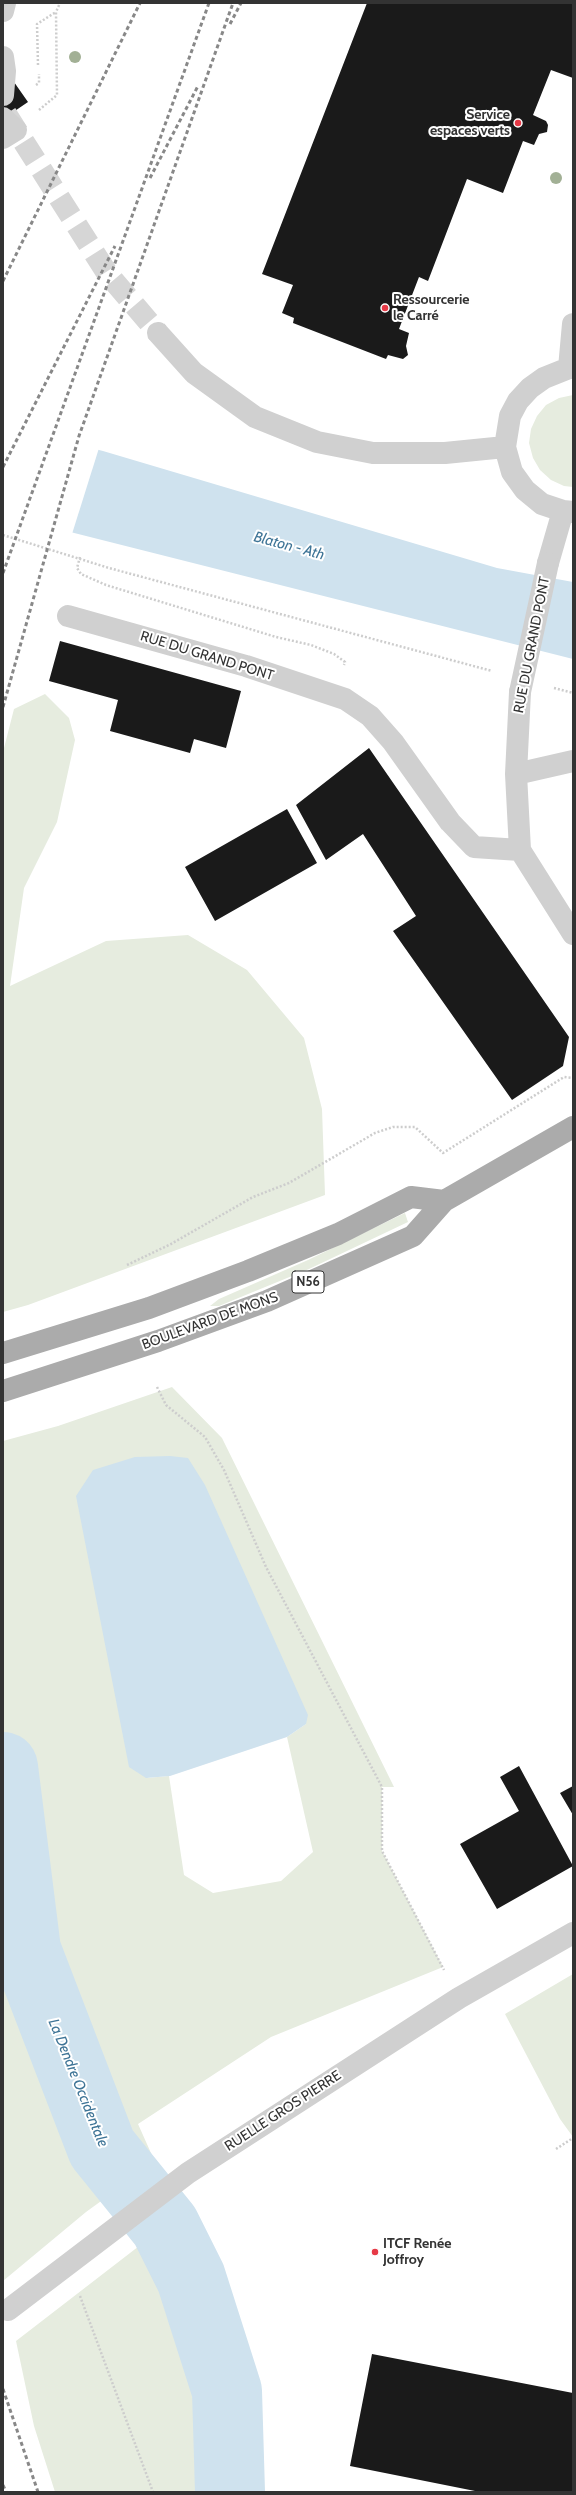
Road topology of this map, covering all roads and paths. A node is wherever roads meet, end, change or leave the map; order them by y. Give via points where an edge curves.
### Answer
1 (5, 3) edge
2 (60, 3) edge
3 (3, 11) edge
4 (56, 12) junction
5 (3, 57) edge
6 (39, 83) dead end
7 (3, 95) edge
8 (7, 127) edge
9 (573, 324) edge
10 (158, 334) tunnel mouth
11 (571, 368) edge
12 (505, 447) junction
13 (568, 512) edge
14 (3, 534) edge
15 (80, 557) junction
16 (68, 616) dead end
17 (495, 672) dead end
18 (548, 686) dead end
19 (573, 693) edge
20 (345, 700) junction
21 (573, 761) edge
22 (516, 774) junction
23 (520, 850) junction
24 (573, 934) edge
25 (573, 1078) edge
26 (573, 1127) edge
27 (444, 1201) junction
28 (128, 1265) dead end
29 (3, 1353) edge
30 (157, 1387) dead end
31 (3, 1391) edge
32 (573, 1933) edge
33 (460, 1998) junction
34 (573, 2138) edge
35 (556, 2149) dead end
36 (68, 2264) junction
37 (8, 2310) dead end
38 (154, 2492) edge

1 - 3 street
2 - 4 path
4 - 6 path via 37,24
4 - 8 path via 57,95
5 - 7 street
9 - 11 street
10 - 12 street via 194,373 249,413 317,442 373,453 450,452
11 - 12 street via 544,378 518,401 510,416
12 - 13 street via 512,472 525,490 542,504
13 - 22 street, RUE DU GRAND PONT, bridge via 548,563 520,692
14 - 15 path
15 - 17 path via 109,568
15 - 20 path via 76,568 81,574 106,585 334,654 345,662 342,684
16 - 20 street, RUE DU GRAND PONT via 246,666
18 - 19 path
20 - 23 street, RUE DU GRAND PONT via 370,716 393,742 450,822 474,847
21 - 22 street
22 - 23 street, RUE DU GRAND PONT
23 - 24 street, RUE DU GRAND PONT
25 - 28 path via 564,1077 443,1153 415,1127 393,1127 375,1133 289,1183 253,1197 171,1244
26 - 27 main road, BOULEVARD DE MONS / N56
27 - 29 main road, N56 via 411,1197 338,1234 248,1271 149,1308
27 - 31 main road, BOULEVARD DE MONS / N56 via 413,1236 267,1301 158,1341
30 - 33 path via 166,1405 205,1437 220,1464 266,1567 382,1787 382,1851
32 - 33 street, RUELLE GROS PIERRE
33 - 36 street, RUELLE GROS PIERRE via 188,2173
34 - 35 path
36 - 37 street, RUELLE GROS PIERRE
36 - 38 path

